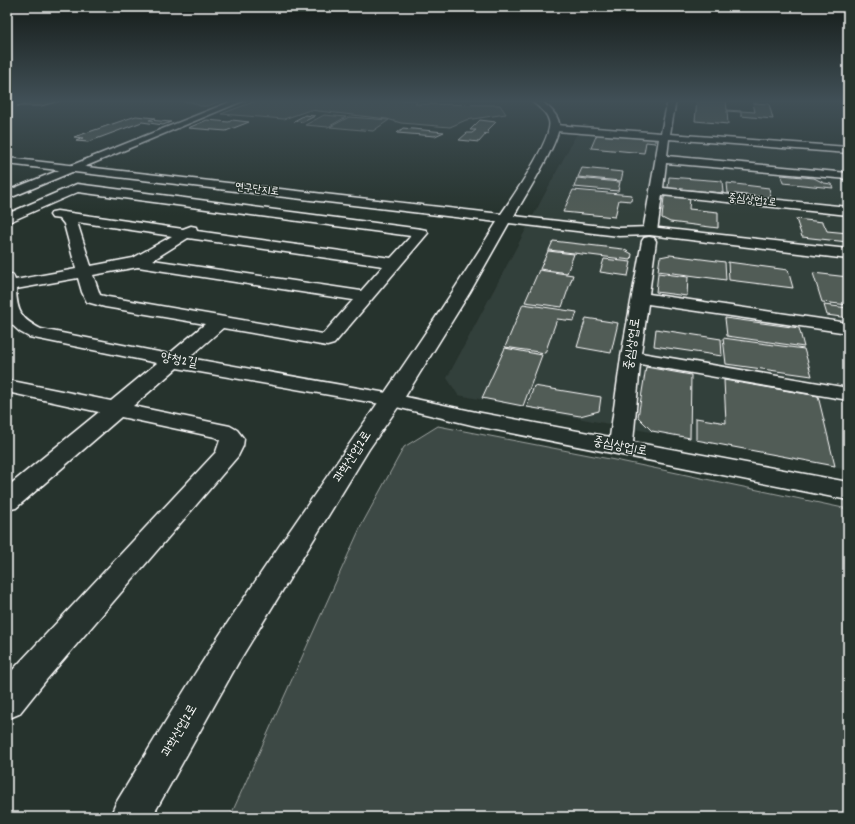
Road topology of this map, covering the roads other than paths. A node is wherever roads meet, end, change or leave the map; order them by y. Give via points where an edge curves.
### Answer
1 (145, 138) edge
2 (552, 138) edge
3 (665, 138) edge
4 (707, 138) edge
5 (848, 150) edge
6 (662, 159) junction
7 (7, 161) edge
8 (72, 168) junction
9 (848, 176) edge
10 (657, 191) junction
11 (7, 194) edge
12 (227, 208) junction
13 (26, 211) junction
14 (848, 211) edge
15 (64, 216) junction
16 (7, 219) edge
17 (507, 219) junction
18 (185, 233) junction
19 (649, 236) junction
20 (848, 254) edge
21 (138, 262) junction
22 (394, 263) junction
23 (848, 264) edge
24 (85, 272) junction
25 (7, 278) edge
26 (7, 286) edge
27 (364, 297) junction
28 (640, 298) junction
29 (220, 321) junction
30 (848, 328) edge
31 (631, 358) junction
32 (174, 360) junction
33 (7, 386) edge
34 (848, 394) edge
35 (392, 400) junction
36 (116, 409) junction
37 (621, 447) junction
38 (848, 491) edge
39 (8, 498) edge
40 (7, 702) edge
41 (130, 817) edge

1 - 8 street
2 - 17 street, 과학산업2로
3 - 6 street, 중심상업로
4 - 5 street
6 - 9 street
6 - 10 street, 중심상업로
7 - 8 street, 연구단지로
8 - 11 street
8 - 17 street, 연구단지로
10 - 14 street, 중심상업2로
10 - 19 street, 중심상업로
12 - 13 street via 77,188
12 - 18 street
12 - 22 street via 421,232
13 - 15 street
13 - 16 street
15 - 18 street
15 - 24 street via 71,223
17 - 19 street
17 - 35 street, 과학산업2로
18 - 21 street
18 - 22 street
19 - 20 street
19 - 23 street
19 - 28 street, 중심상업로
21 - 24 street
21 - 27 street
22 - 27 street
24 - 26 street
24 - 29 street via 93,298
25 - 26 street, 양청2길
26 - 32 street, 양청2길 via 8,307 13,319 24,328 59,338
27 - 29 street via 327,340
28 - 30 street
28 - 31 street, 중심상업로
29 - 32 street
31 - 34 street
31 - 37 street, 중심상업로
32 - 35 street, 양청2길
32 - 36 street
33 - 36 street
35 - 37 street, 중심상업1로
35 - 41 street, 과학산업2로 via 359,446 226,653
36 - 39 street
36 - 40 street via 222,431 232,439 231,446 226,456
37 - 38 street, 중심상업1로

